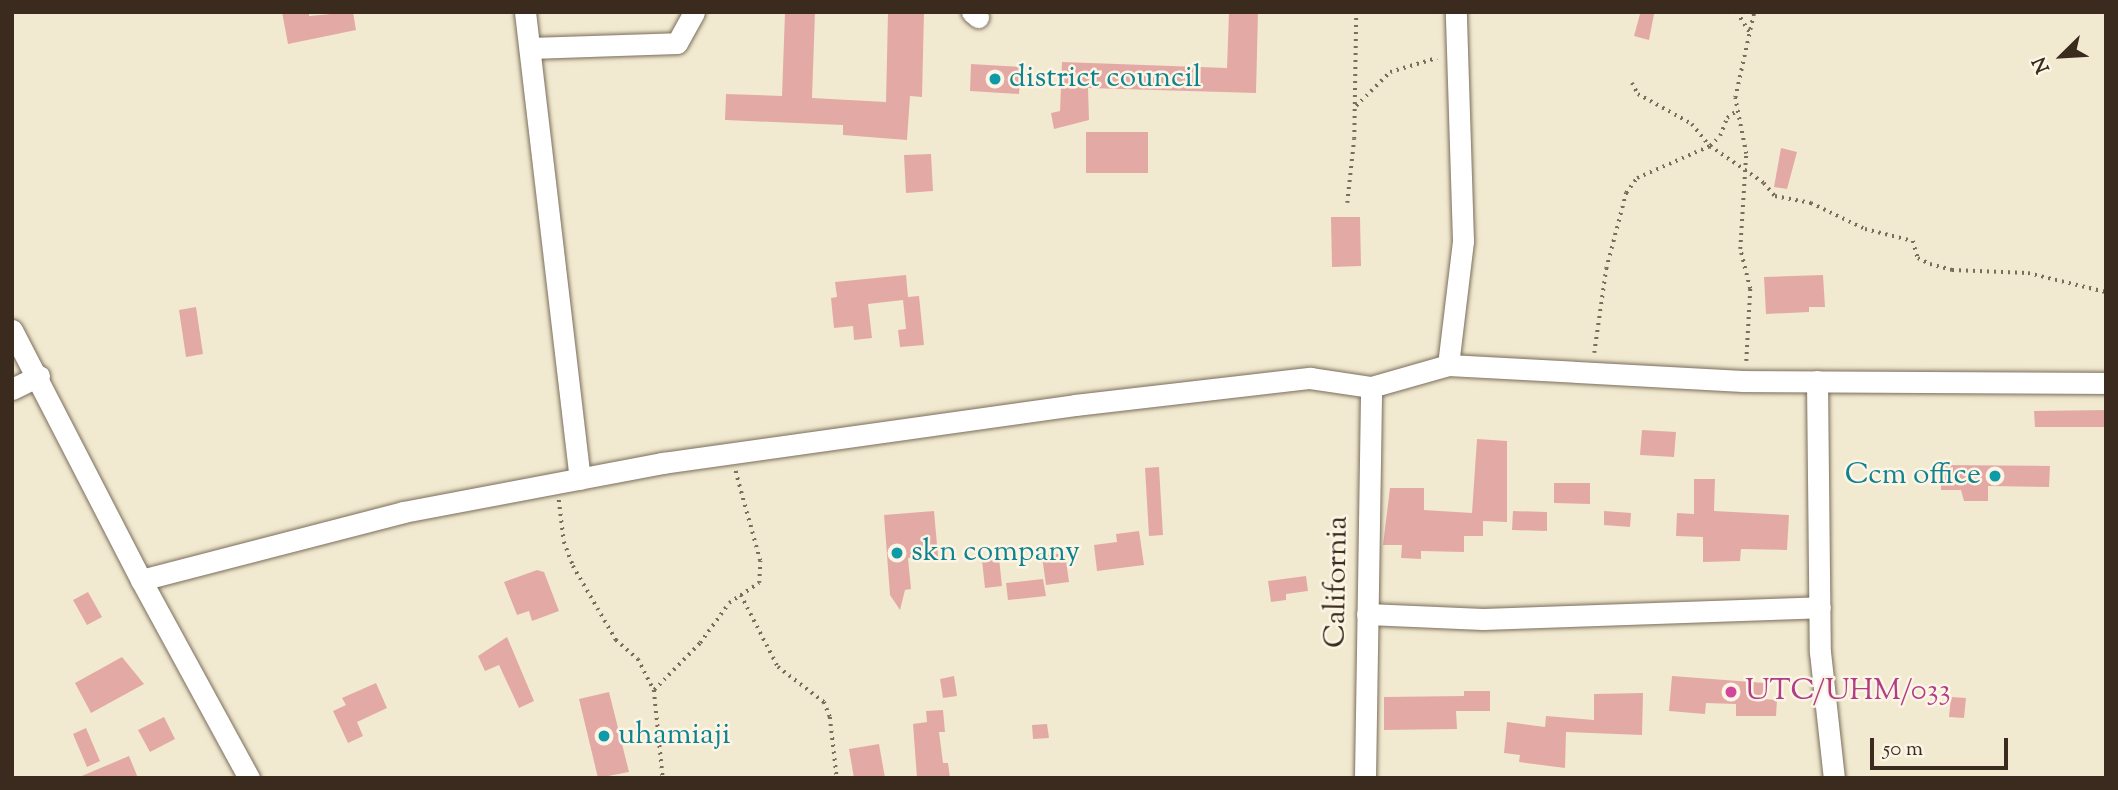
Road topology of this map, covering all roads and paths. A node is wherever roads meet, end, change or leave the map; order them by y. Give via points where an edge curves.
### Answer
1 (526, 12) edge
2 (694, 12) edge
3 (1356, 12) edge
4 (1455, 12) edge
5 (1737, 12) edge
6 (1754, 12) edge
7 (1750, 33) junction
8 (530, 48) junction
9 (1457, 53) junction
10 (1632, 83) dead end
11 (1355, 108) junction
12 (1738, 110) junction
13 (1710, 146) junction
14 (1745, 173) junction
15 (1346, 203) dead end
16 (2106, 292) edge
17 (12, 330) edge
18 (1448, 365) junction
19 (1591, 372) junction
20 (39, 376) junction
21 (1744, 381) junction
22 (1817, 381) junction
23 (2106, 383) edge
24 (1371, 387) junction
25 (12, 389) edge
26 (731, 453) junction
27 (580, 478) junction
28 (558, 483) junction
29 (141, 580) junction
30 (741, 596) junction
31 (1820, 607) junction
32 (1367, 614) junction
33 (654, 690) junction
34 (249, 778) edge
35 (663, 778) edge
36 (837, 778) edge
37 (1365, 778) edge
38 (1834, 778) edge

1 - 8 street
2 - 8 street via 677,43
3 - 11 path
4 - 9 street
5 - 7 path
6 - 7 path
7 - 12 path via 1735,98
8 - 27 street
9 - 11 path via 1391,72
9 - 18 street via 1463,241
10 - 13 path via 1648,102 1692,124
11 - 15 path
12 - 13 path via 1727,118
12 - 14 path
13 - 14 path
13 - 19 path via 1637,178 1626,193 1606,269
14 - 16 path via 1764,183 1775,196 1811,203 1865,229 1913,241 1918,258 1930,264 1952,270 2028,273
14 - 21 path via 1740,249 1750,289 1750,329
17 - 20 street
18 - 19 street
18 - 24 street
19 - 21 street
20 - 25 street
20 - 29 street
21 - 22 street
22 - 23 street
22 - 31 street
24 - 26 street via 1310,377
24 - 32 street, California
26 - 27 street
26 - 30 path via 760,561 759,583
27 - 28 street
28 - 29 street via 404,512
28 - 33 path via 564,542 573,566 603,620 638,659
29 - 34 street
30 - 33 path via 729,603 700,643
30 - 36 path via 778,667 824,702 830,716
31 - 32 street via 1483,620
31 - 38 street
32 - 37 street, California
33 - 35 path

